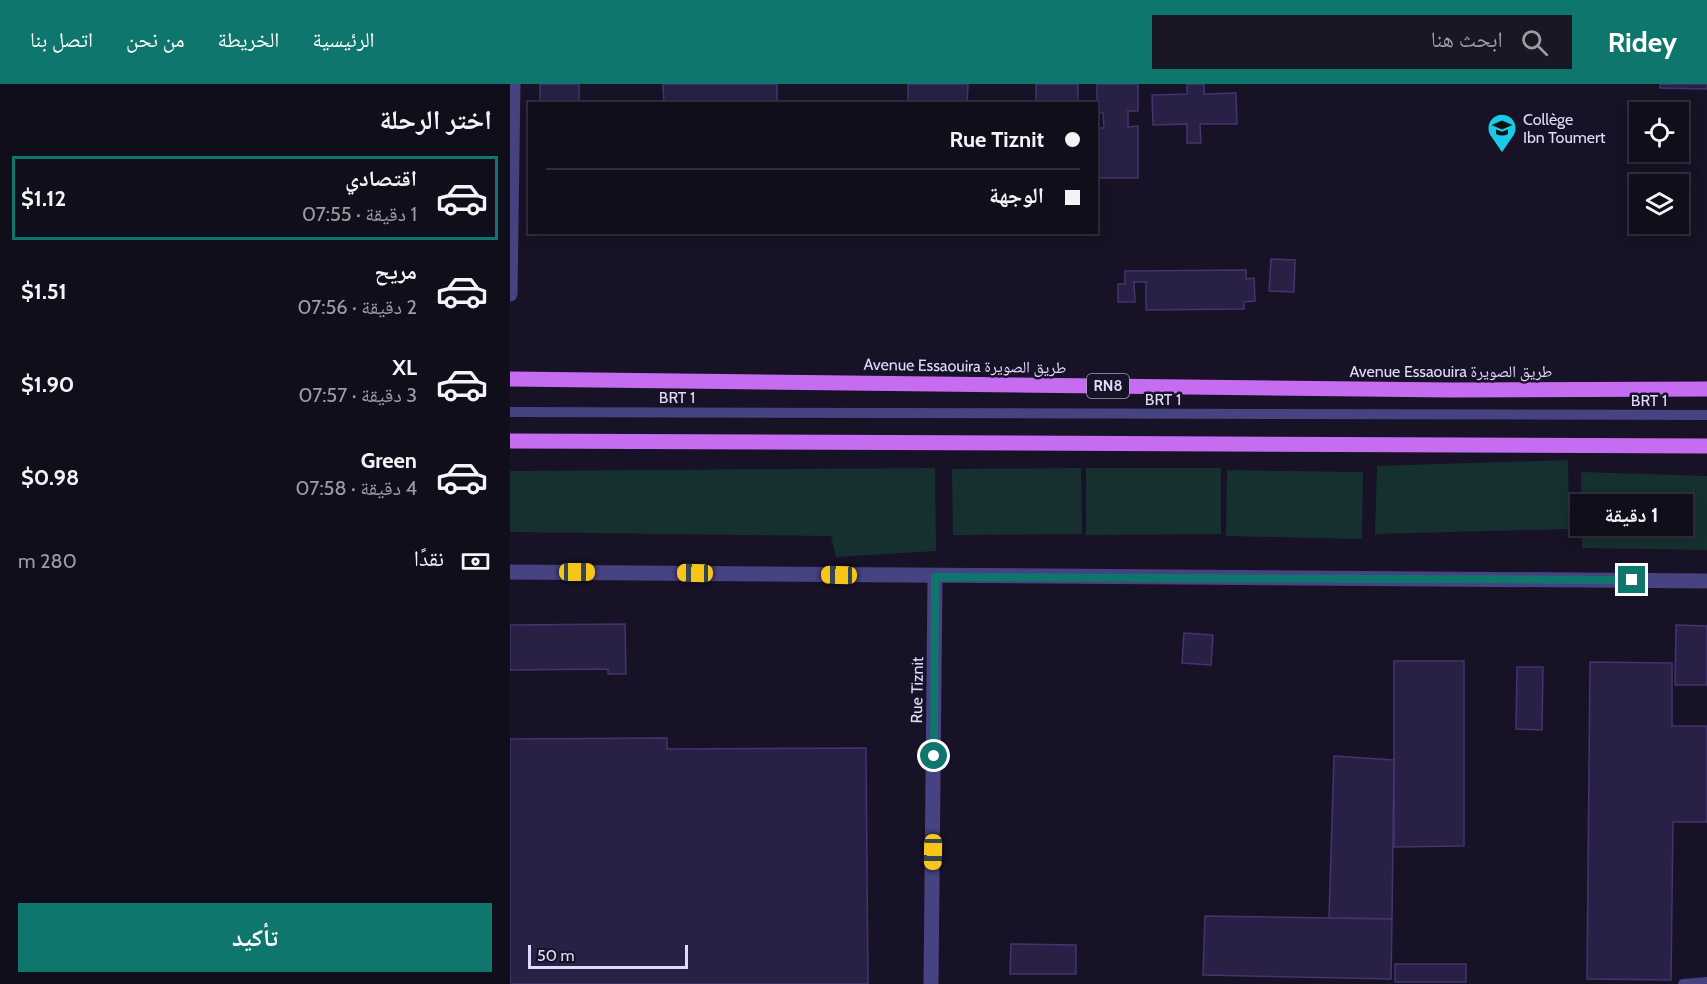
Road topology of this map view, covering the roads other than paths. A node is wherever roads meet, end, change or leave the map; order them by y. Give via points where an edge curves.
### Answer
1 (513, 84) edge
2 (511, 160) edge
3 (510, 294) edge
4 (510, 379) edge
5 (1707, 389) edge
6 (510, 412) edge
7 (1707, 415) edge
8 (510, 441) edge
9 (1707, 446) edge
10 (510, 572) edge
11 (935, 577) junction
12 (1707, 581) edge
13 (1707, 982) edge
14 (931, 984) edge
15 (1683, 984) edge

1 - 2 street
2 - 3 street
4 - 5 main road, Avenue Essaouira طريق الصويرة / RN8 via 1451,390
6 - 7 lane, BRT 1
8 - 9 main road
10 - 11 street
11 - 12 street
11 - 14 street, Rue Tiznit
13 - 15 lane

